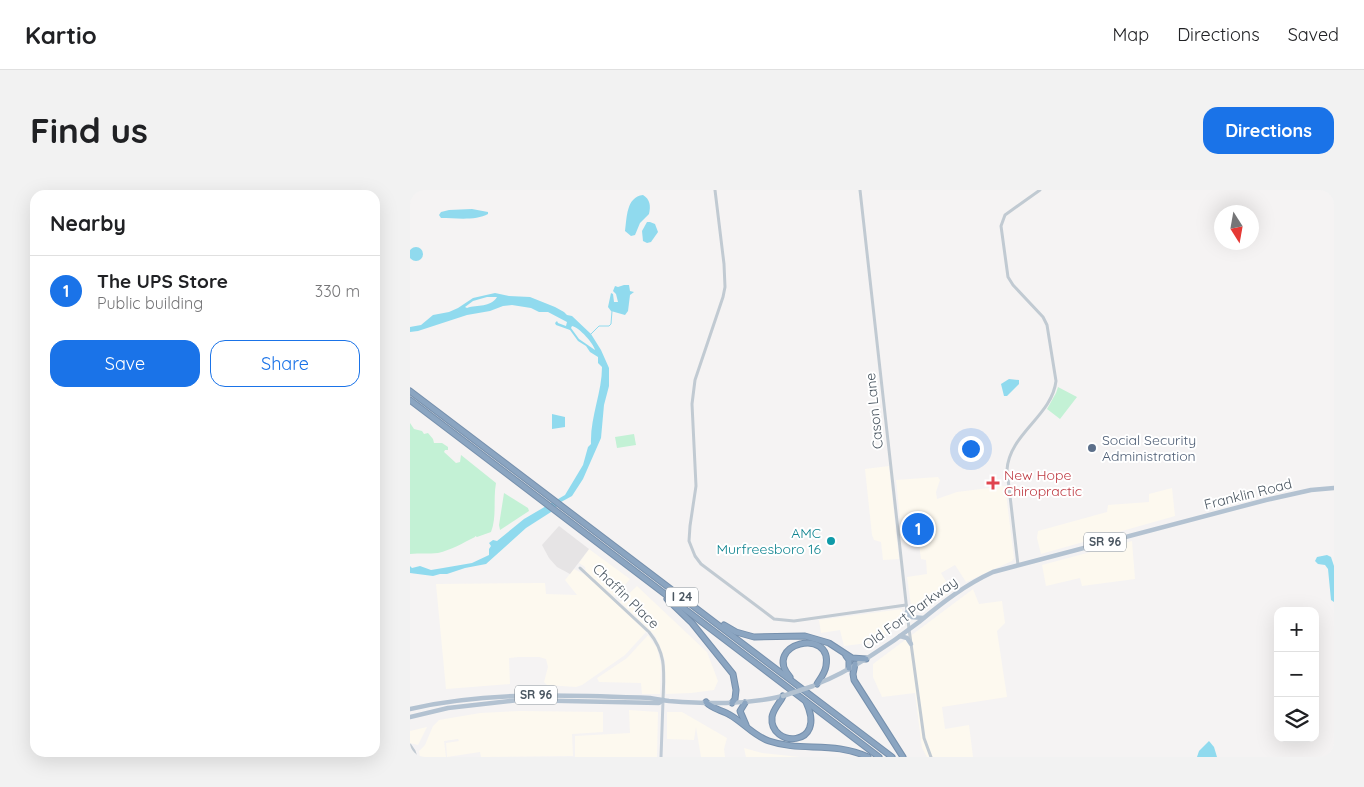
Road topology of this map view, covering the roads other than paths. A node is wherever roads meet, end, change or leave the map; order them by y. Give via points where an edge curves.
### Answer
1 (716, 190) edge
2 (860, 190) edge
3 (1040, 190) edge
4 (410, 391) edge
5 (410, 400) edge
6 (1334, 488) edge
7 (1169, 525) joint
8 (1018, 565) junction
9 (580, 568) dead end
10 (648, 581) junction
11 (906, 605) junction
12 (907, 612) junction
13 (709, 617) junction
14 (923, 618) junction
15 (909, 629) junction
16 (900, 636) junction
17 (911, 644) junction
18 (841, 652) junction
19 (866, 658) junction
20 (852, 666) junction
21 (797, 685) junction
22 (815, 685) junction
23 (783, 696) junction
24 (804, 699) junction
25 (663, 700) junction
26 (706, 702) junction
27 (732, 703) junction
28 (745, 703) junction
29 (410, 709) edge
30 (410, 717) edge
31 (758, 735) junction
32 (410, 745) edge
33 (410, 749) edge
34 (414, 751) junction
35 (416, 757) edge
36 (661, 757) edge
37 (868, 757) edge
38 (879, 757) edge
39 (892, 757) edge
40 (903, 757) edge
41 (931, 757) edge

1 - 11 street via 725,278 723,297 694,380 696,486 689,541 695,556 700,564 774,619 794,621
2 - 11 street, Cason Lane
3 - 8 street via 1005,215 1001,226 1008,277 1047,325 1056,381 1050,400 1007,462
4 - 13 highway, I 24
5 - 10 highway, I 24
6 - 7 main road, Franklin Road / SR 96 via 1278,497
7 - 8 main road, Old Fort Parkway / SR 96
8 - 14 main road, Old Fort Parkway / SR 96 via 968,584
9 - 25 street, Chaffin Place via 656,641 664,671
10 - 24 highway, I 24
10 - 27 highway via 692,623 733,674 736,697
11 - 12 street, Cason Lane
12 - 14 main road via 911,617
12 - 15 street, Cason Lane
13 - 18 highway via 736,632 754,637 805,636
13 - 21 highway, I 24
14 - 15 main road, Old Fort Parkway / SR 96
15 - 16 main road, Old Fort Parkway / SR 96
15 - 17 street, Cason Lane
16 - 17 main road
16 - 19 main road, Old Fort Parkway / SR 96
17 - 41 street, Cason Lane via 924,738
18 - 19 highway via 852,658
18 - 20 highway
19 - 20 main road, Old Fort Parkway / SR 96
20 - 22 main road, Old Fort Parkway / SR 96
20 - 40 highway via 854,680
21 - 22 highway via 786,672 784,664 790,649 802,642 812,643 825,658 826,667
21 - 39 highway, I 24
22 - 23 main road, Old Fort Parkway / SR 96, bridge
23 - 24 highway via 773,714 773,724 781,736 791,739 803,736 812,724
23 - 28 main road, Old Fort Parkway / SR 96
24 - 38 highway, I 24
25 - 26 main road, Old Fort Parkway / SR 96
25 - 29 main road, Old Fort Parkway / SR 96 via 513,695
25 - 30 main road, Old Fort Parkway / SR 96 via 659,703 519,700 472,704
25 - 36 main road
26 - 27 main road, Old Fort Parkway / SR 96
26 - 31 highway
27 - 28 main road, Old Fort Parkway / SR 96
28 - 31 highway via 740,711 743,720
31 - 37 highway via 768,741 785,744 846,748
32 - 34 street
33 - 34 street
34 - 35 street

